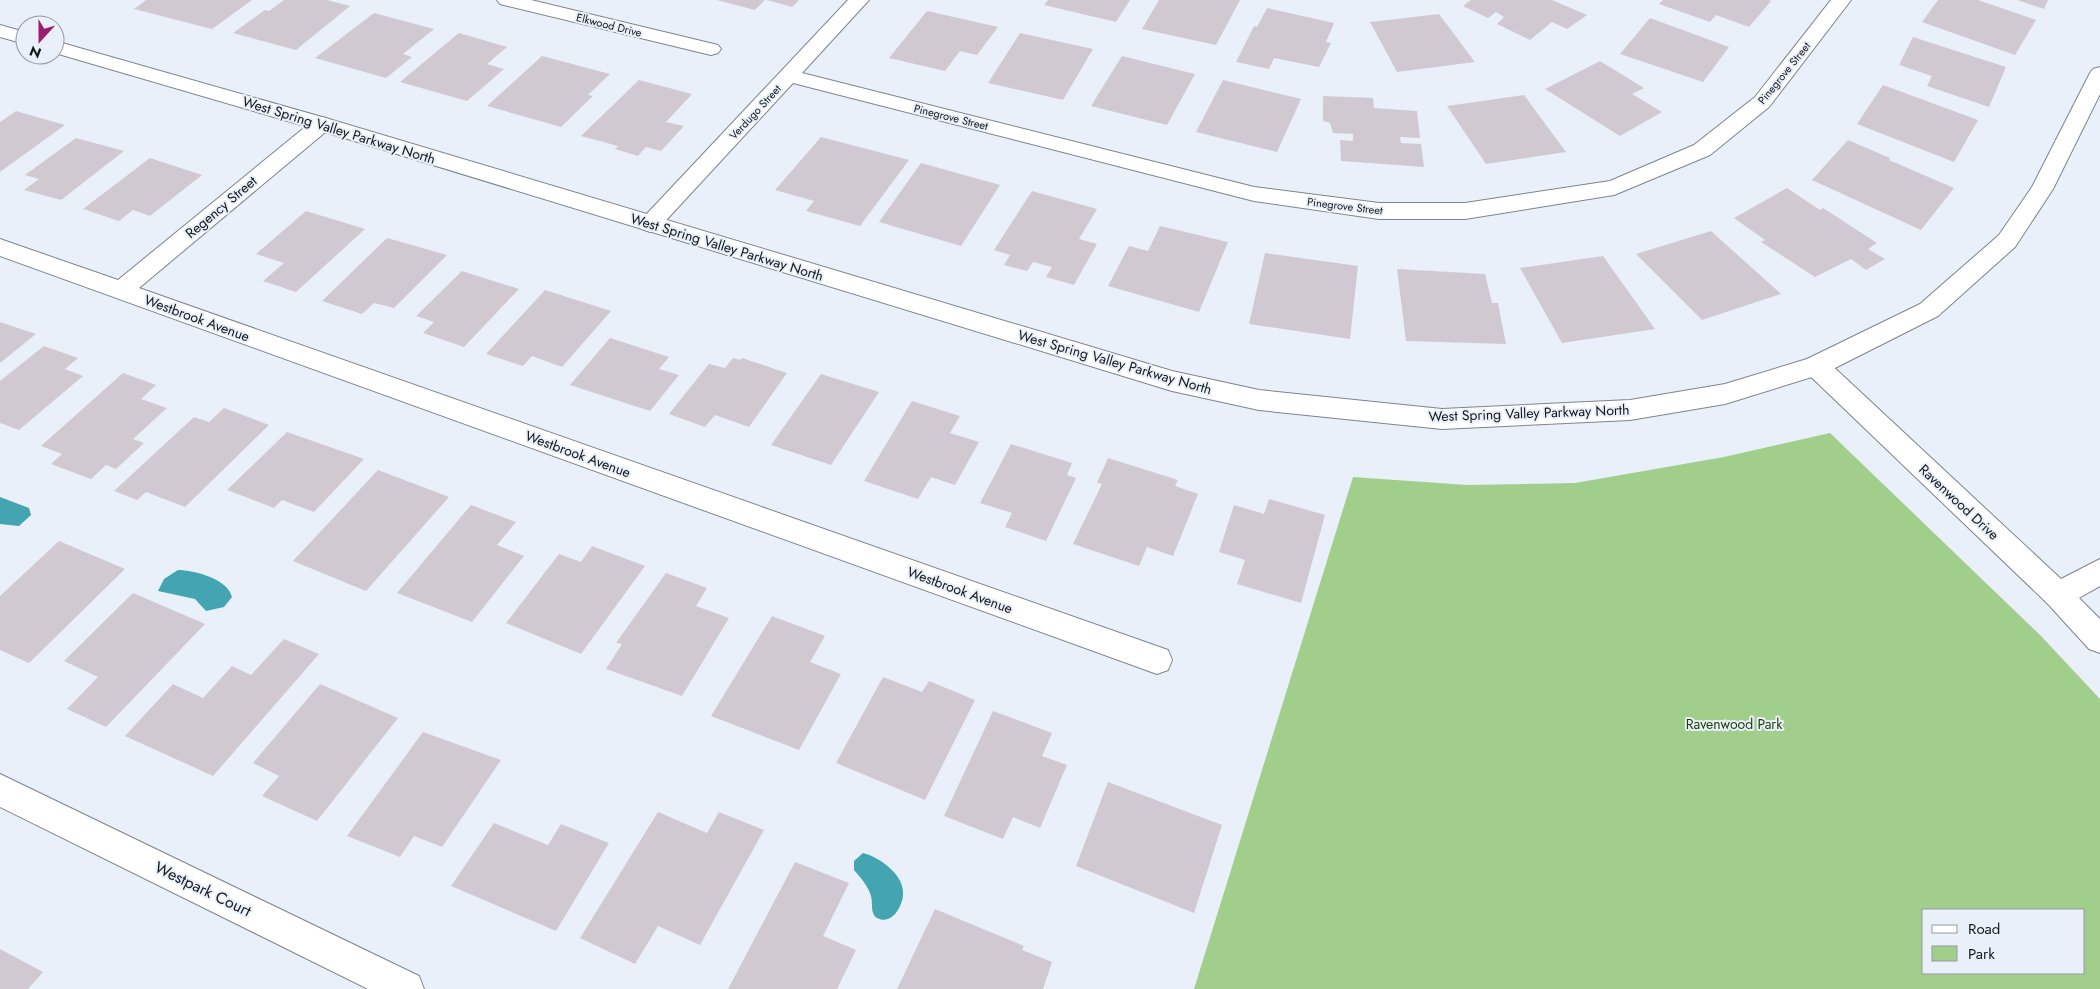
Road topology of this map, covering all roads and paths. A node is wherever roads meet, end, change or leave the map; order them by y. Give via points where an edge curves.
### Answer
1 (508, 0) edge
2 (859, 0) edge
3 (1841, 0) edge
4 (0, 31) edge
5 (15, 35) edge
6 (711, 49) dead end
7 (65, 50) edge
8 (2100, 73) edge
9 (788, 76) junction
10 (322, 124) junction
11 (650, 224) junction
12 (0, 247) edge
13 (121, 290) junction
14 (1816, 366) junction
15 (2100, 571) edge
16 (2058, 595) junction
17 (2100, 640) edge
18 (1157, 660) dead end
19 (0, 790) edge
20 (406, 989) edge

1 - 6 street, Elkwood Drive
2 - 9 street, Verdugo Street
3 - 9 street, Pinegrove Street via 1762,102 1702,150 1614,188 1465,211 1379,211 1254,194
4 - 5 street
7 - 10 street, West Spring Valley Parkway North
8 - 14 street, West Spring Valley Parkway North via 2042,190 2007,241 1929,310
9 - 11 street, Verdugo Street
10 - 11 street, West Spring Valley Parkway North
10 - 13 street, Regency Street
11 - 14 street, West Spring Valley Parkway North via 1172,381 1259,400 1442,419 1630,410 1725,394
12 - 13 street, Westbrook Avenue
13 - 18 street, Westbrook Avenue
14 - 16 street, Ravenwood Drive
15 - 16 street
16 - 17 street, Ravenwood Drive
19 - 20 street, Westpark Court

